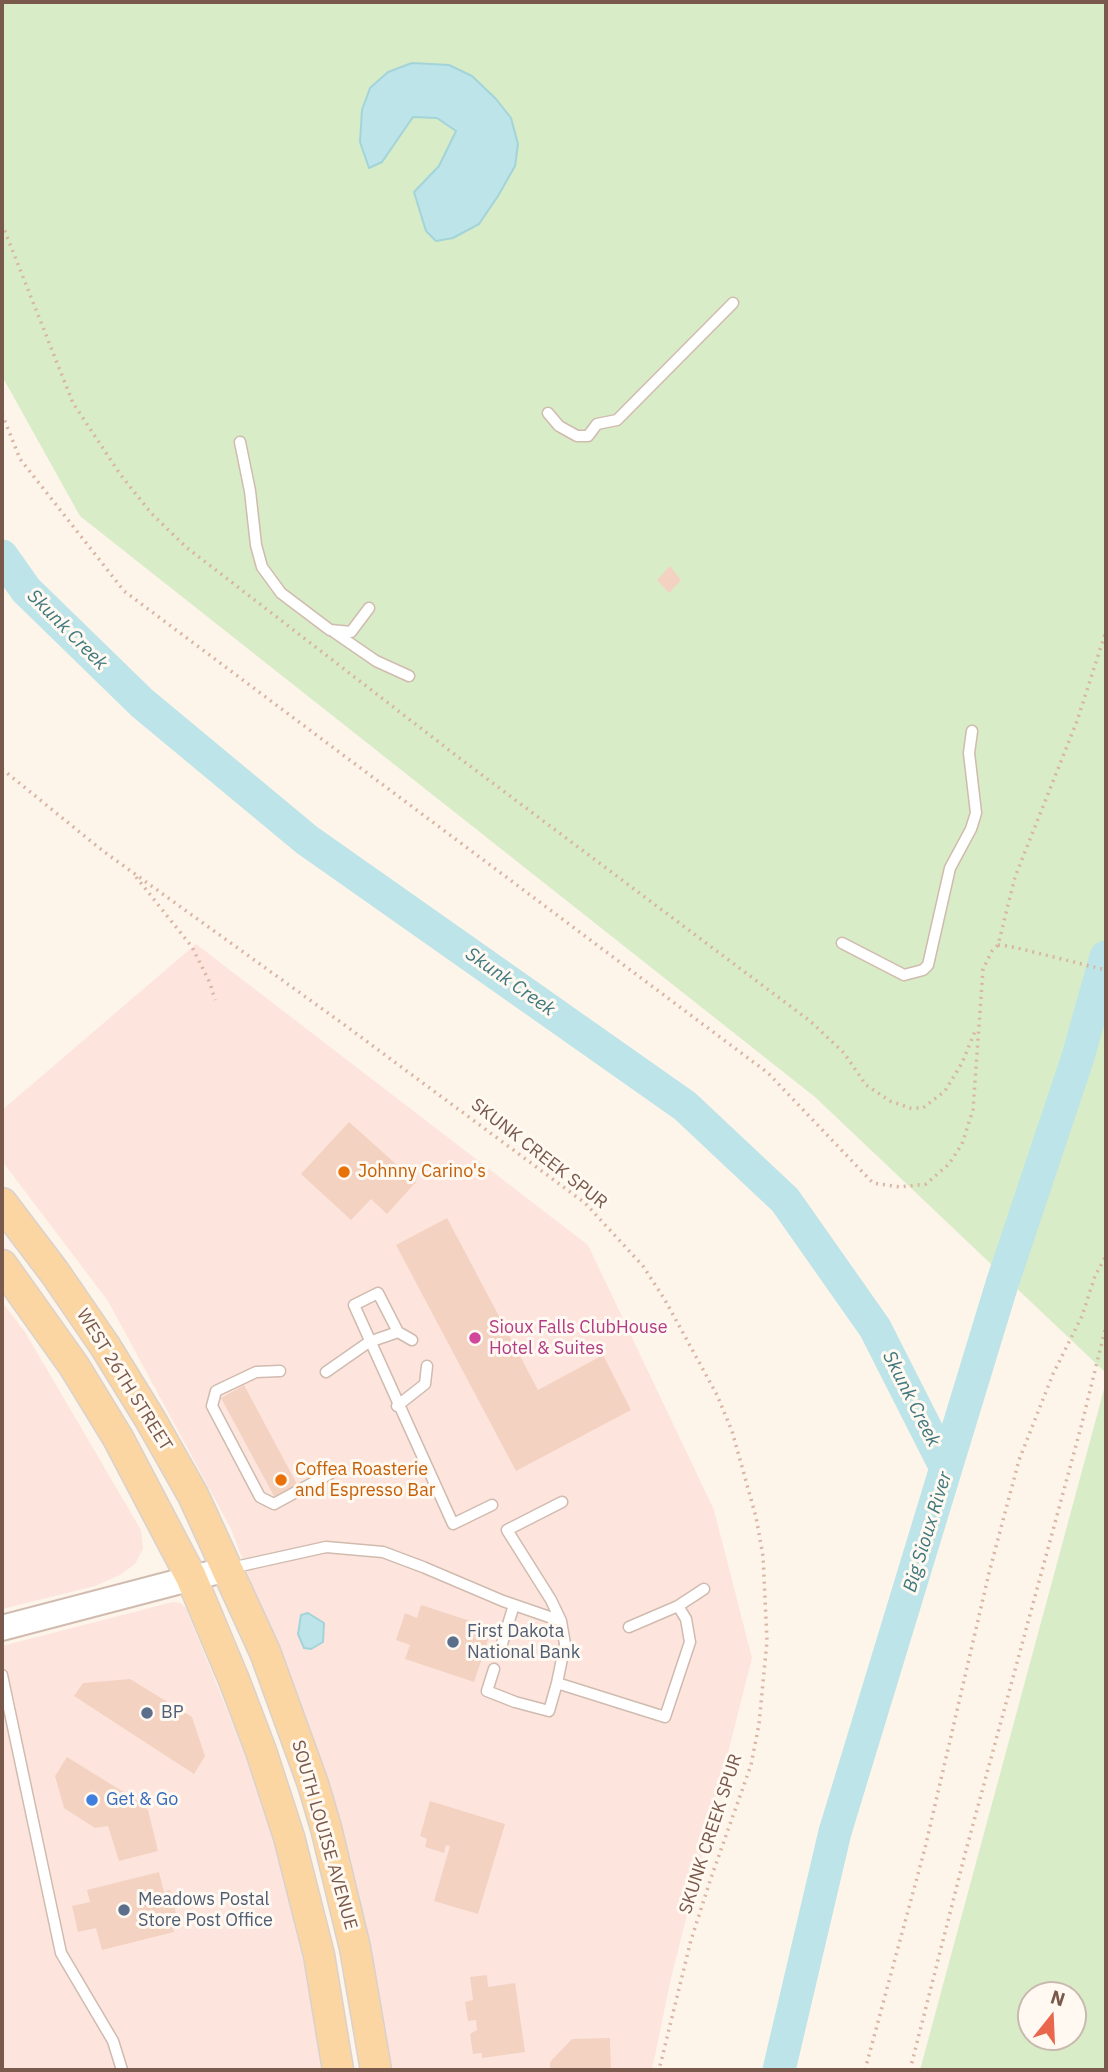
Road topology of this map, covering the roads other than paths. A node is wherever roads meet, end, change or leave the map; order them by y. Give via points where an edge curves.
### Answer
1 (733, 303) dead end
2 (548, 413) dead end
3 (240, 442) dead end
4 (369, 608) dead end
5 (330, 630) junction
6 (409, 676) dead end
7 (972, 731) dead end
8 (842, 943) dead end
9 (2, 1203) edge
10 (2, 1265) edge
11 (398, 1332) junction
12 (412, 1340) dead end
13 (369, 1342) junction
14 (427, 1366) dead end
15 (280, 1371) dead end
16 (326, 1372) dead end
17 (397, 1406) junction
18 (331, 1473) dead end
19 (562, 1502) dead end
20 (492, 1506) dead end
21 (227, 1569) junction
22 (191, 1577) junction
23 (704, 1590) dead end
24 (514, 1605) junction
25 (678, 1606) junction
26 (561, 1621) junction
27 (629, 1627) dead end
28 (2, 1628) edge
29 (501, 1647) dead end
30 (494, 1669) dead end
31 (2, 1675) edge
32 (557, 1683) junction
33 (122, 2070) edge
34 (338, 2070) edge
35 (376, 2070) edge

1 - 2 lane via 617,419 597,424 588,436 577,436
3 - 5 lane via 262,567 281,593
4 - 5 lane via 351,632
5 - 6 lane via 376,661
7 - 8 lane via 976,813 950,868 928,965 904,975
9 - 21 main road, WEST 26TH STREET via 118,1366 193,1495
10 - 22 main road, WEST 26TH STREET via 118,1437
11 - 12 lane
11 - 13 lane
11 - 13 lane via 378,1293 354,1305
13 - 16 lane
13 - 17 lane
14 - 17 lane via 425,1384
15 - 18 lane via 256,1372 216,1391 212,1406 260,1497 274,1504
17 - 20 lane via 453,1524
19 - 26 lane via 507,1530
21 - 22 street
21 - 24 lane via 326,1548 383,1552
21 - 35 main road, SOUTH LOUISE AVENUE via 265,1652 313,1784 355,1948
22 - 28 street
22 - 34 main road, SOUTH LOUISE AVENUE via 261,1751 289,1837 319,1955
23 - 25 lane
24 - 26 lane
24 - 29 lane
25 - 27 lane
25 - 32 lane via 690,1642 665,1717
26 - 32 lane via 565,1644
30 - 32 lane via 487,1691 549,1711
31 - 33 lane via 61,1953 113,2040

